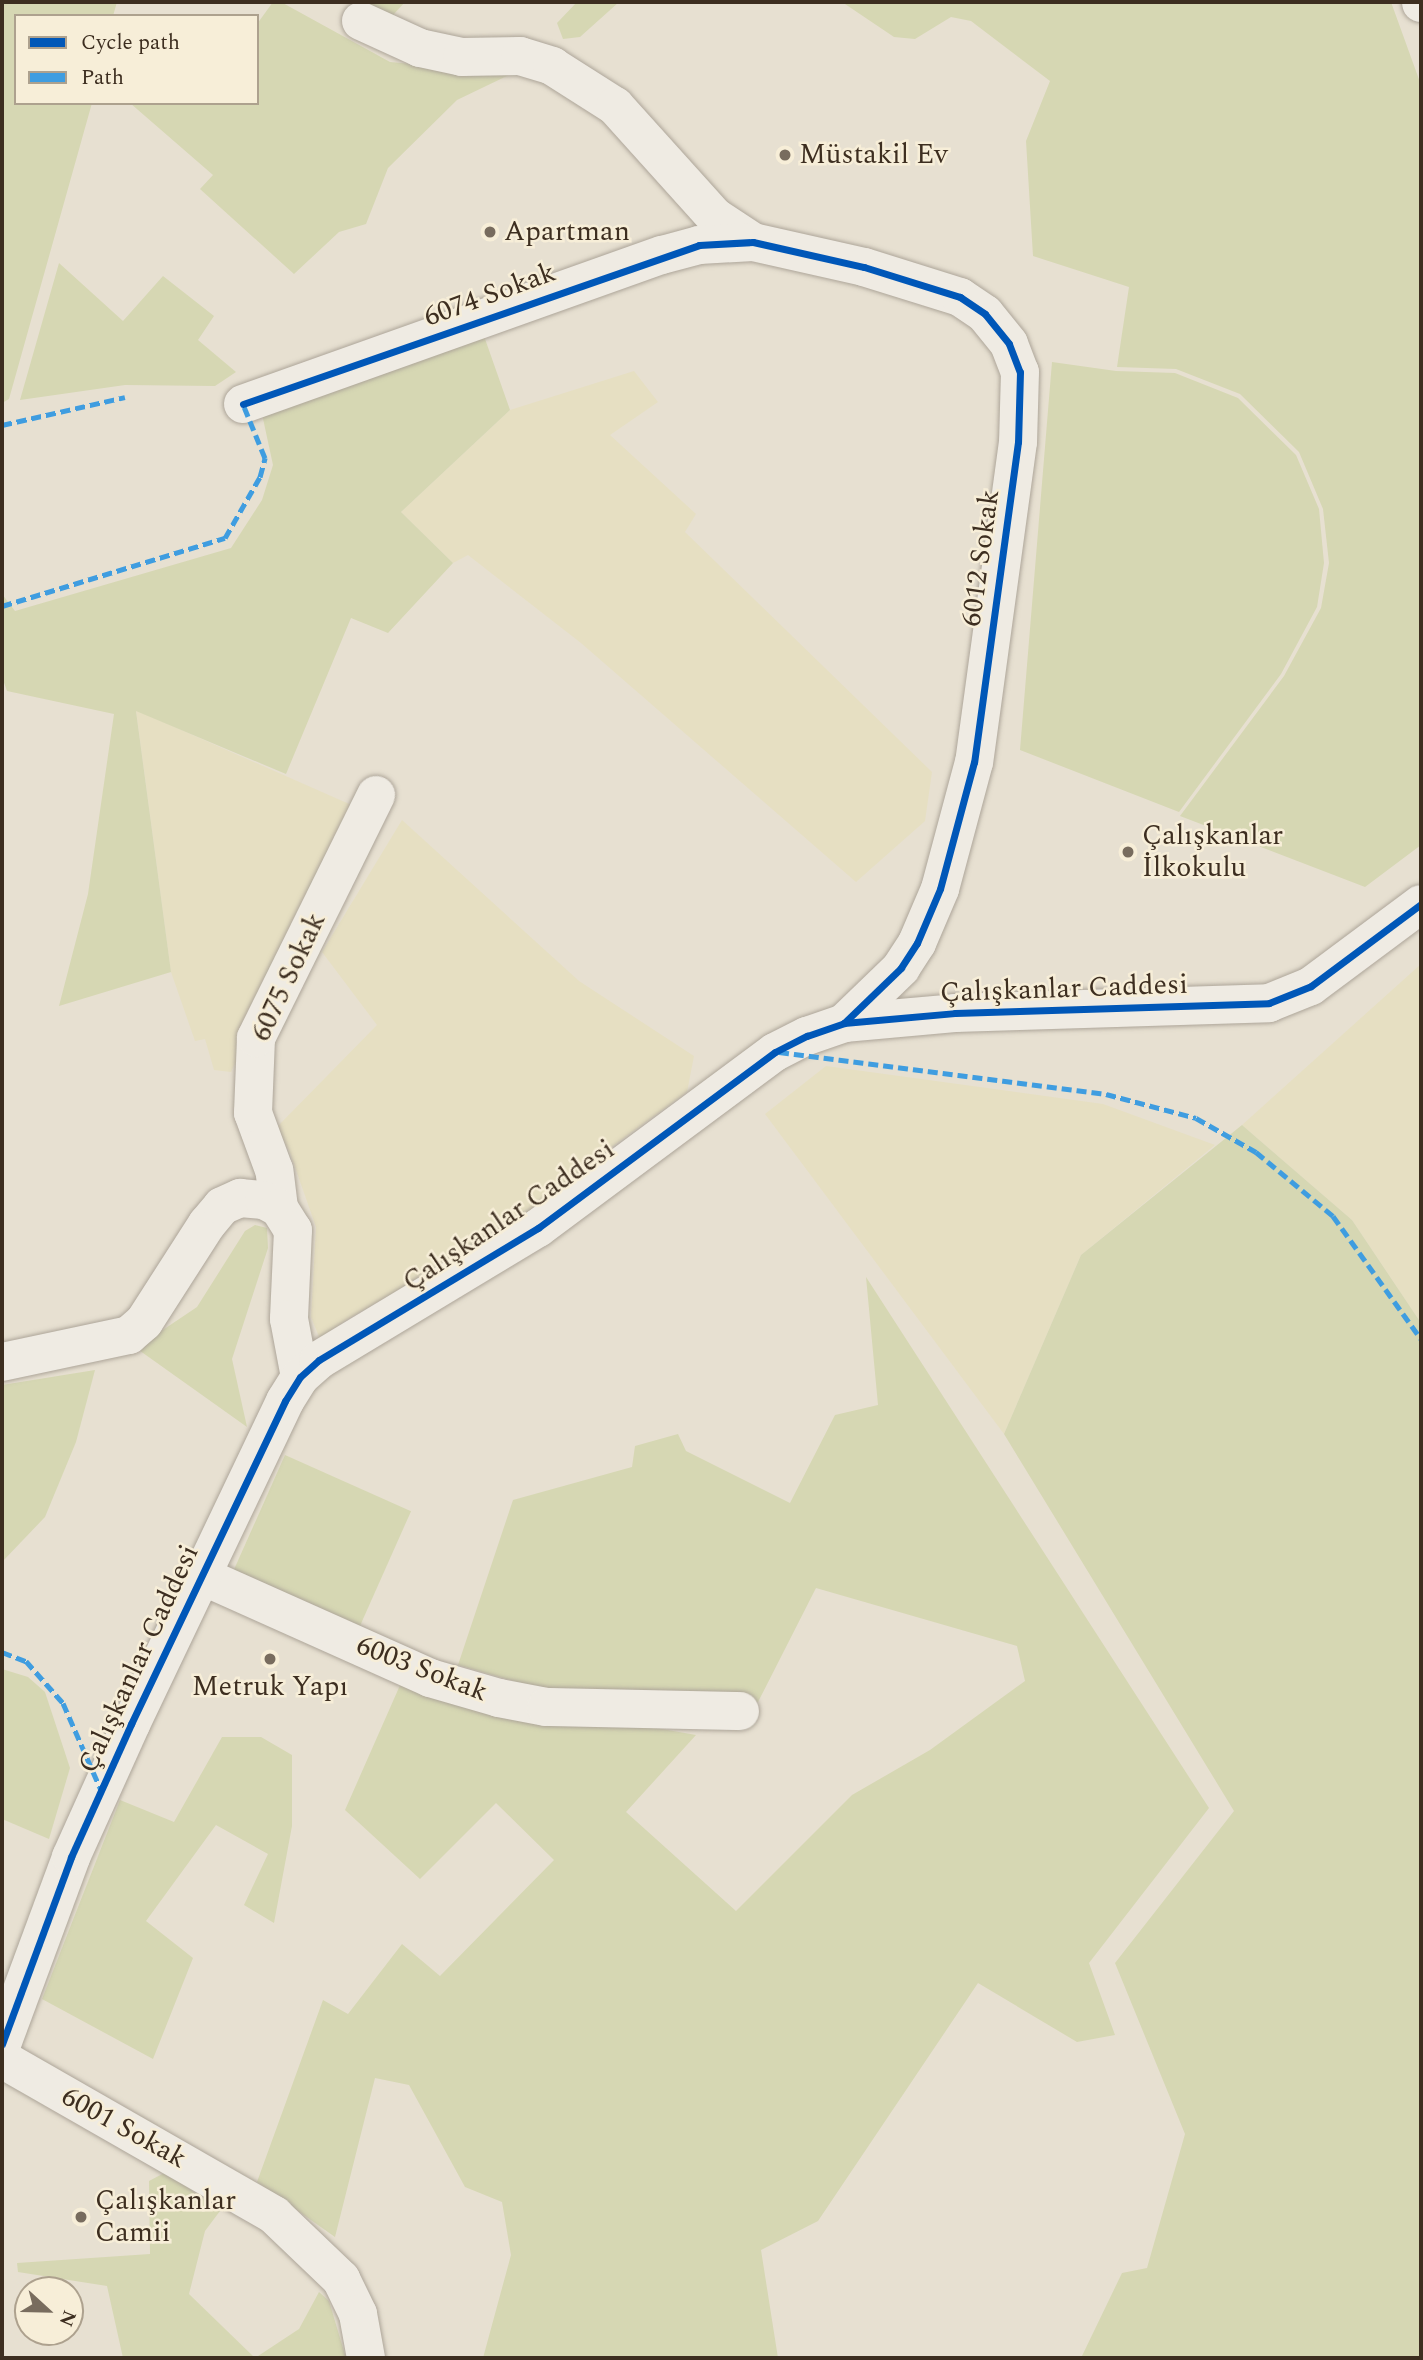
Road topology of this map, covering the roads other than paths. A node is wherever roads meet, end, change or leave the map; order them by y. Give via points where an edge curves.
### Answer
1 (361, 21) dead end
2 (753, 242) junction
3 (243, 404) dead end
4 (376, 795) dead end
5 (1421, 904) edge
6 (844, 1023) junction
7 (279, 1208) junction
8 (2, 1363) edge
9 (300, 1377) junction
10 (200, 1575) junction
11 (740, 1711) dead end
12 (2, 2044) edge
13 (2, 2059) edge
14 (366, 2358) edge

1 - 2 street, 6012 Sokak via 420,48 462,57 520,56 588,85 615,106 715,217
2 - 3 street, 6074 Sokak via 699,245 662,256
2 - 6 street, 6012 Sokak via 864,267 960,297 985,314 1009,344 1020,372 1018,442 974,762 943,876 917,943 901,968
4 - 7 street, 6075 Sokak via 256,1038 253,1114 274,1170
5 - 6 street, Çalışkanlar Caddesi via 1311,986 1269,1003 955,1013
6 - 9 street, Çalışkanlar Caddesi via 775,1052 538,1228 319,1360
7 - 8 street via 264,1200 240,1198 222,1206 180,1261 144,1322 129,1335
7 - 9 street, 6075 Sokak via 293,1230 289,1320
9 - 10 street, Çalışkanlar Caddesi
10 - 11 street, 6003 Sokak via 430,1678 499,1698 546,1707
10 - 12 street, Çalışkanlar Caddesi via 71,1857
13 - 14 street, 6001 Sokak via 274,2215 341,2279 358,2314

